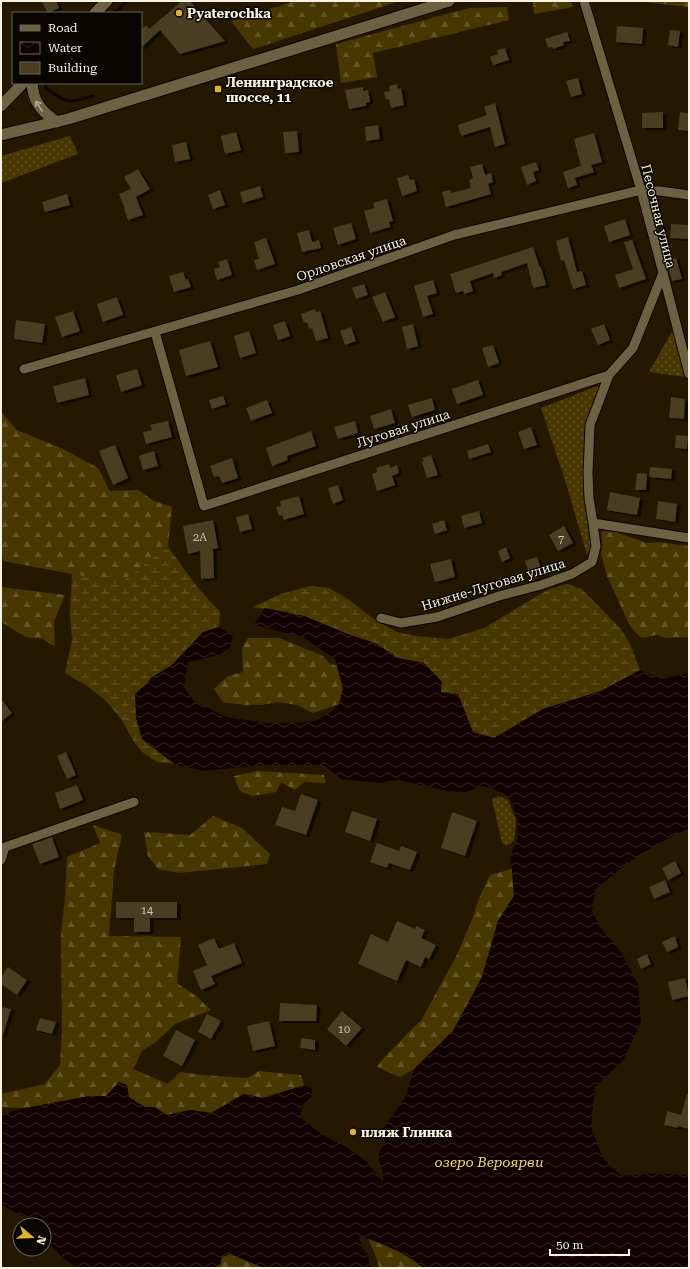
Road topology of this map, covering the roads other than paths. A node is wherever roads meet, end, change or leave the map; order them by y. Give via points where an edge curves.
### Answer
1 (107, 1) edge
2 (449, 1) edge
3 (584, 1) edge
4 (96, 12) edge
5 (22, 84) edge
6 (32, 84) edge
7 (1, 106) edge
8 (57, 122) junction
9 (1, 135) edge
10 (641, 190) junction
11 (689, 195) edge
12 (663, 273) junction
13 (155, 332) junction
14 (24, 369) dead end
15 (609, 374) junction
16 (689, 374) edge
17 (593, 522) junction
18 (689, 538) edge
19 (381, 618) dead end
20 (134, 802) dead end
21 (1, 860) edge

1 - 4 main road
2 - 8 main road
3 - 10 street, Песочная улица
5 - 7 main road
8 -> 6 main road via 45,114 37,104
8 - 9 main road
10 - 11 street, Орловская улица
10 - 12 street, Песочная улица
10 - 13 street, Орловская улица via 454,235 298,290
12 - 15 street, Песочная улица via 633,348
12 - 16 street
13 - 14 street, Орловская улица
13 - 15 street, Луговая улица via 204,506
15 - 17 street, Песочная улица via 590,425 588,472
17 - 18 street
17 - 19 street, Нижне-Луговая улица via 596,546 592,562 572,574 437,617 401,623
20 - 21 street via 5,846

